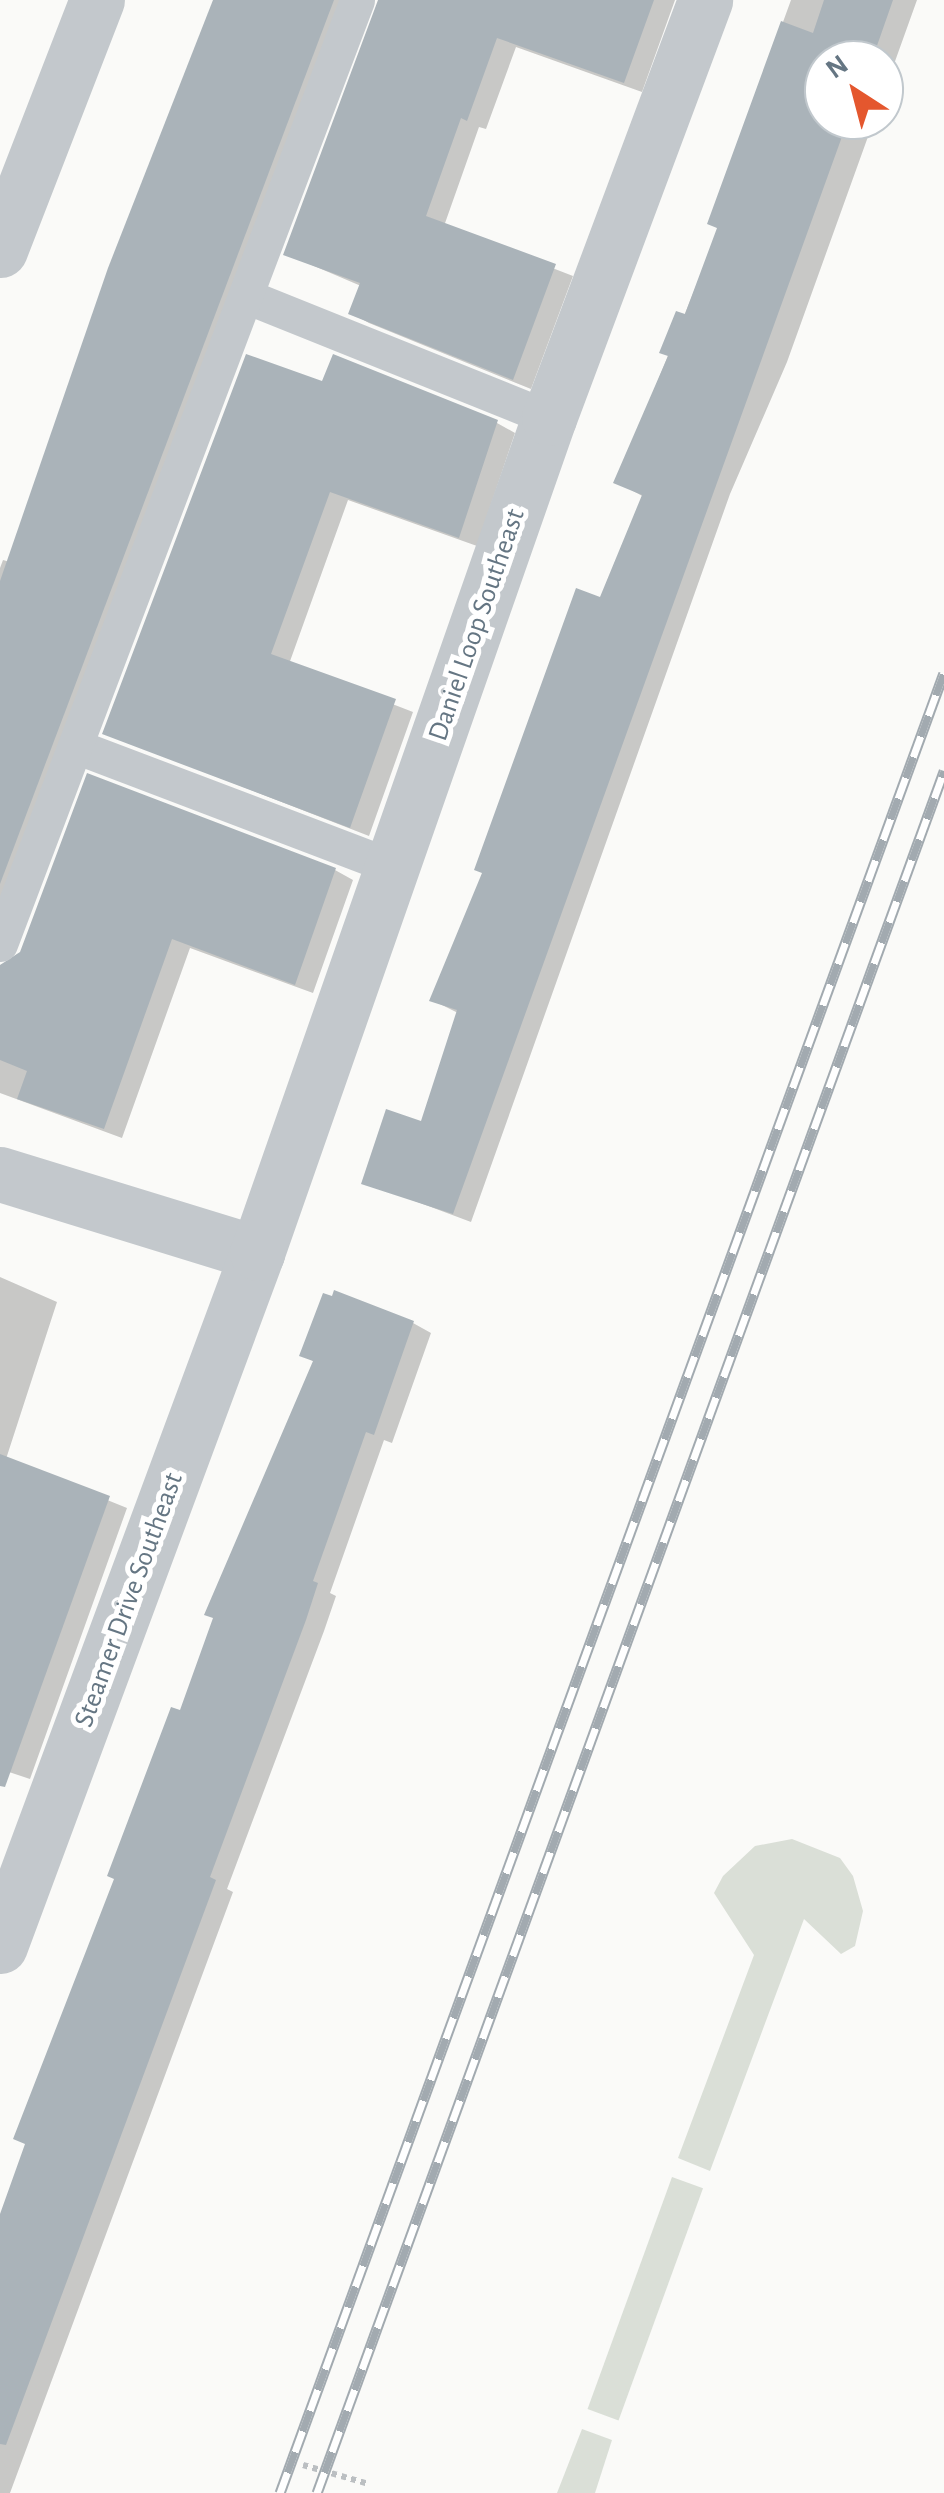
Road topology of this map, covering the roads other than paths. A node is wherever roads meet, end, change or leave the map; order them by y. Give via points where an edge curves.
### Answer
1 (97, 0) edge
2 (357, 0) edge
3 (705, 0) edge
4 (0, 250) edge
5 (246, 296) junction
6 (549, 418) junction
7 (75, 746) junction
8 (394, 867) junction
9 (0, 944) edge
10 (0, 1174) edge
11 (257, 1253) junction
12 (0, 1946) edge

1 - 4 street
2 - 5 lane
3 - 6 street, Daniel Loop Southeast
5 - 6 lane
5 - 7 lane
6 - 8 street, Daniel Loop Southeast
7 - 8 lane
7 - 9 lane
8 - 11 street, Daniel Loop Southeast
10 - 11 street
11 - 12 street, Steamer Drive Southeast

